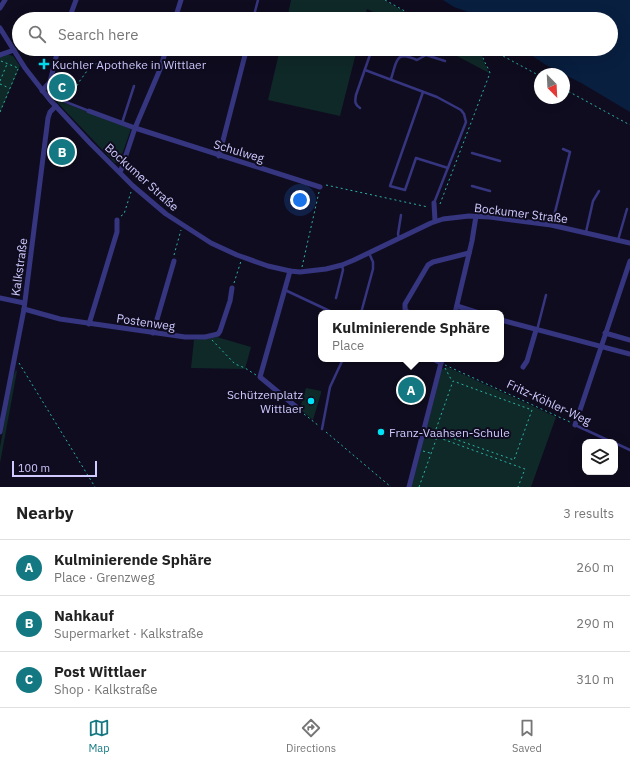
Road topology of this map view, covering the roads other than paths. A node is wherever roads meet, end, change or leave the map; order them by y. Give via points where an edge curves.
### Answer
1 (5, 0) edge
2 (76, 0) edge
3 (181, 0) edge
4 (258, 0) edge
5 (0, 8) edge
6 (72, 12) edge
7 (177, 12) edge
8 (255, 12) edge
9 (0, 28) edge
10 (12, 47) edge
11 (12, 51) edge
12 (0, 55) edge
13 (18, 56) edge
14 (56, 56) edge
15 (164, 56) edge
16 (245, 56) edge
17 (370, 56) edge
18 (403, 56) edge
19 (409, 56) edge
20 (424, 56) edge
21 (429, 56) edge
22 (445, 61) dead end
23 (365, 70) junction
24 (391, 79) junction
25 (134, 86) dead end
26 (42, 91) junction
27 (423, 92) junction
28 (56, 106) junction
29 (360, 108) dead end
30 (89, 111) joint
31 (122, 124) junction
32 (135, 128) junction
33 (563, 149) dead end
34 (472, 153) dead end
35 (219, 156) junction
36 (500, 161) dead end
37 (448, 168) junction
38 (120, 172) junction
39 (472, 186) dead end
40 (320, 187) road end
41 (490, 191) dead end
42 (599, 191) dead end
43 (434, 205) joint
44 (627, 208) dead end
45 (401, 215) dead end
46 (476, 216) junction
47 (117, 220) road end
48 (435, 221) junction
49 (551, 225) junction
50 (586, 233) junction
51 (400, 238) junction
52 (618, 240) junction
53 (630, 243) edge
54 (368, 253) junction
55 (469, 253) junction
56 (174, 261) road end
57 (630, 261) edge
58 (342, 265) junction
59 (290, 271) junction
60 (232, 288) road end
61 (285, 289) junction
62 (546, 295) dead end
63 (0, 298) edge
64 (336, 298) dead end
65 (24, 306) junction
66 (457, 306) junction
67 (328, 310) edge
68 (362, 310) edge
69 (406, 310) edge
70 (456, 310) edge
71 (470, 310) edge
72 (504, 321) edge
73 (89, 324) junction
74 (537, 330) junction
75 (153, 333) junction
76 (605, 333) junction
77 (630, 340) edge
78 (601, 347) junction
79 (630, 354) edge
80 (342, 362) edge
81 (442, 362) edge
82 (523, 366) dead end
83 (300, 410) road end
84 (575, 425) joint
85 (322, 429) road end
86 (0, 432) edge
87 (605, 439) edge
88 (618, 444) edge
89 (630, 450) edge
90 (409, 487) edge

1 - 5 street
2 - 6 street
3 - 7 street
4 - 8 lane
9 - 10 street, Bockumer Straße
11 - 12 street
13 - 26 street, Bockumer Straße
14 - 26 street via 50,82
15 - 32 street
16 - 35 street
17 - 23 lane
18 - 24 lane via 397,60
19 - 20 lane via 417,60
21 - 22 lane
23 - 24 lane
23 - 29 lane via 356,95 355,103
24 - 27 lane
25 - 31 lane
26 - 28 street, Bockumer Straße
26 - 30 lane, Schulweg
27 - 37 lane via 458,108 466,118
27 - 37 lane via 390,186 405,190 416,158
28 - 38 street, Bockumer Straße
28 - 65 street, Kalkstraße via 49,114
30 - 31 street, Schulweg
31 - 32 street, Schulweg
32 - 35 street, Schulweg
32 - 38 street
33 - 49 lane via 570,152
34 - 36 lane
35 - 40 street, Schulweg
37 - 43 lane
38 - 59 street, Bockumer Straße via 166,214 210,243 242,257
39 - 41 lane
42 - 50 lane
43 - 48 street
44 - 52 lane
45 - 51 lane via 398,234
46 - 48 street, Bockumer Straße
46 - 49 street, Bockumer Straße
46 - 55 street
47 - 73 street via 117,232
48 - 51 street, Bockumer Straße
49 - 50 street, Bockumer Straße
50 - 52 street, Bockumer Straße
51 - 54 street, Bockumer Straße
52 - 53 street, Bockumer Straße
54 - 58 street, Bockumer Straße
54 - 68 lane via 373,262 373,269
55 - 66 street
55 - 69 street via 428,265 405,304
56 - 75 street
57 - 76 street
58 - 59 street, Bockumer Straße via 326,269
58 - 64 lane
59 - 61 street
60 - 75 street, Postenweg via 224,322 218,334 185,337
61 - 67 lane
61 - 83 street via 260,377
62 - 74 lane
63 - 65 street, Postenweg
65 - 73 street, Postenweg via 60,319
65 - 86 street, Kalkstraße
66 - 70 street
66 - 71 street
72 - 74 street
73 - 75 street, Postenweg
74 - 78 street
74 - 82 street
76 - 77 street
76 - 78 street
78 - 79 street
78 - 84 street
80 - 85 lane via 330,387
81 - 90 street
84 - 87 lane, Fritz-Köhler-Weg
88 - 89 lane

